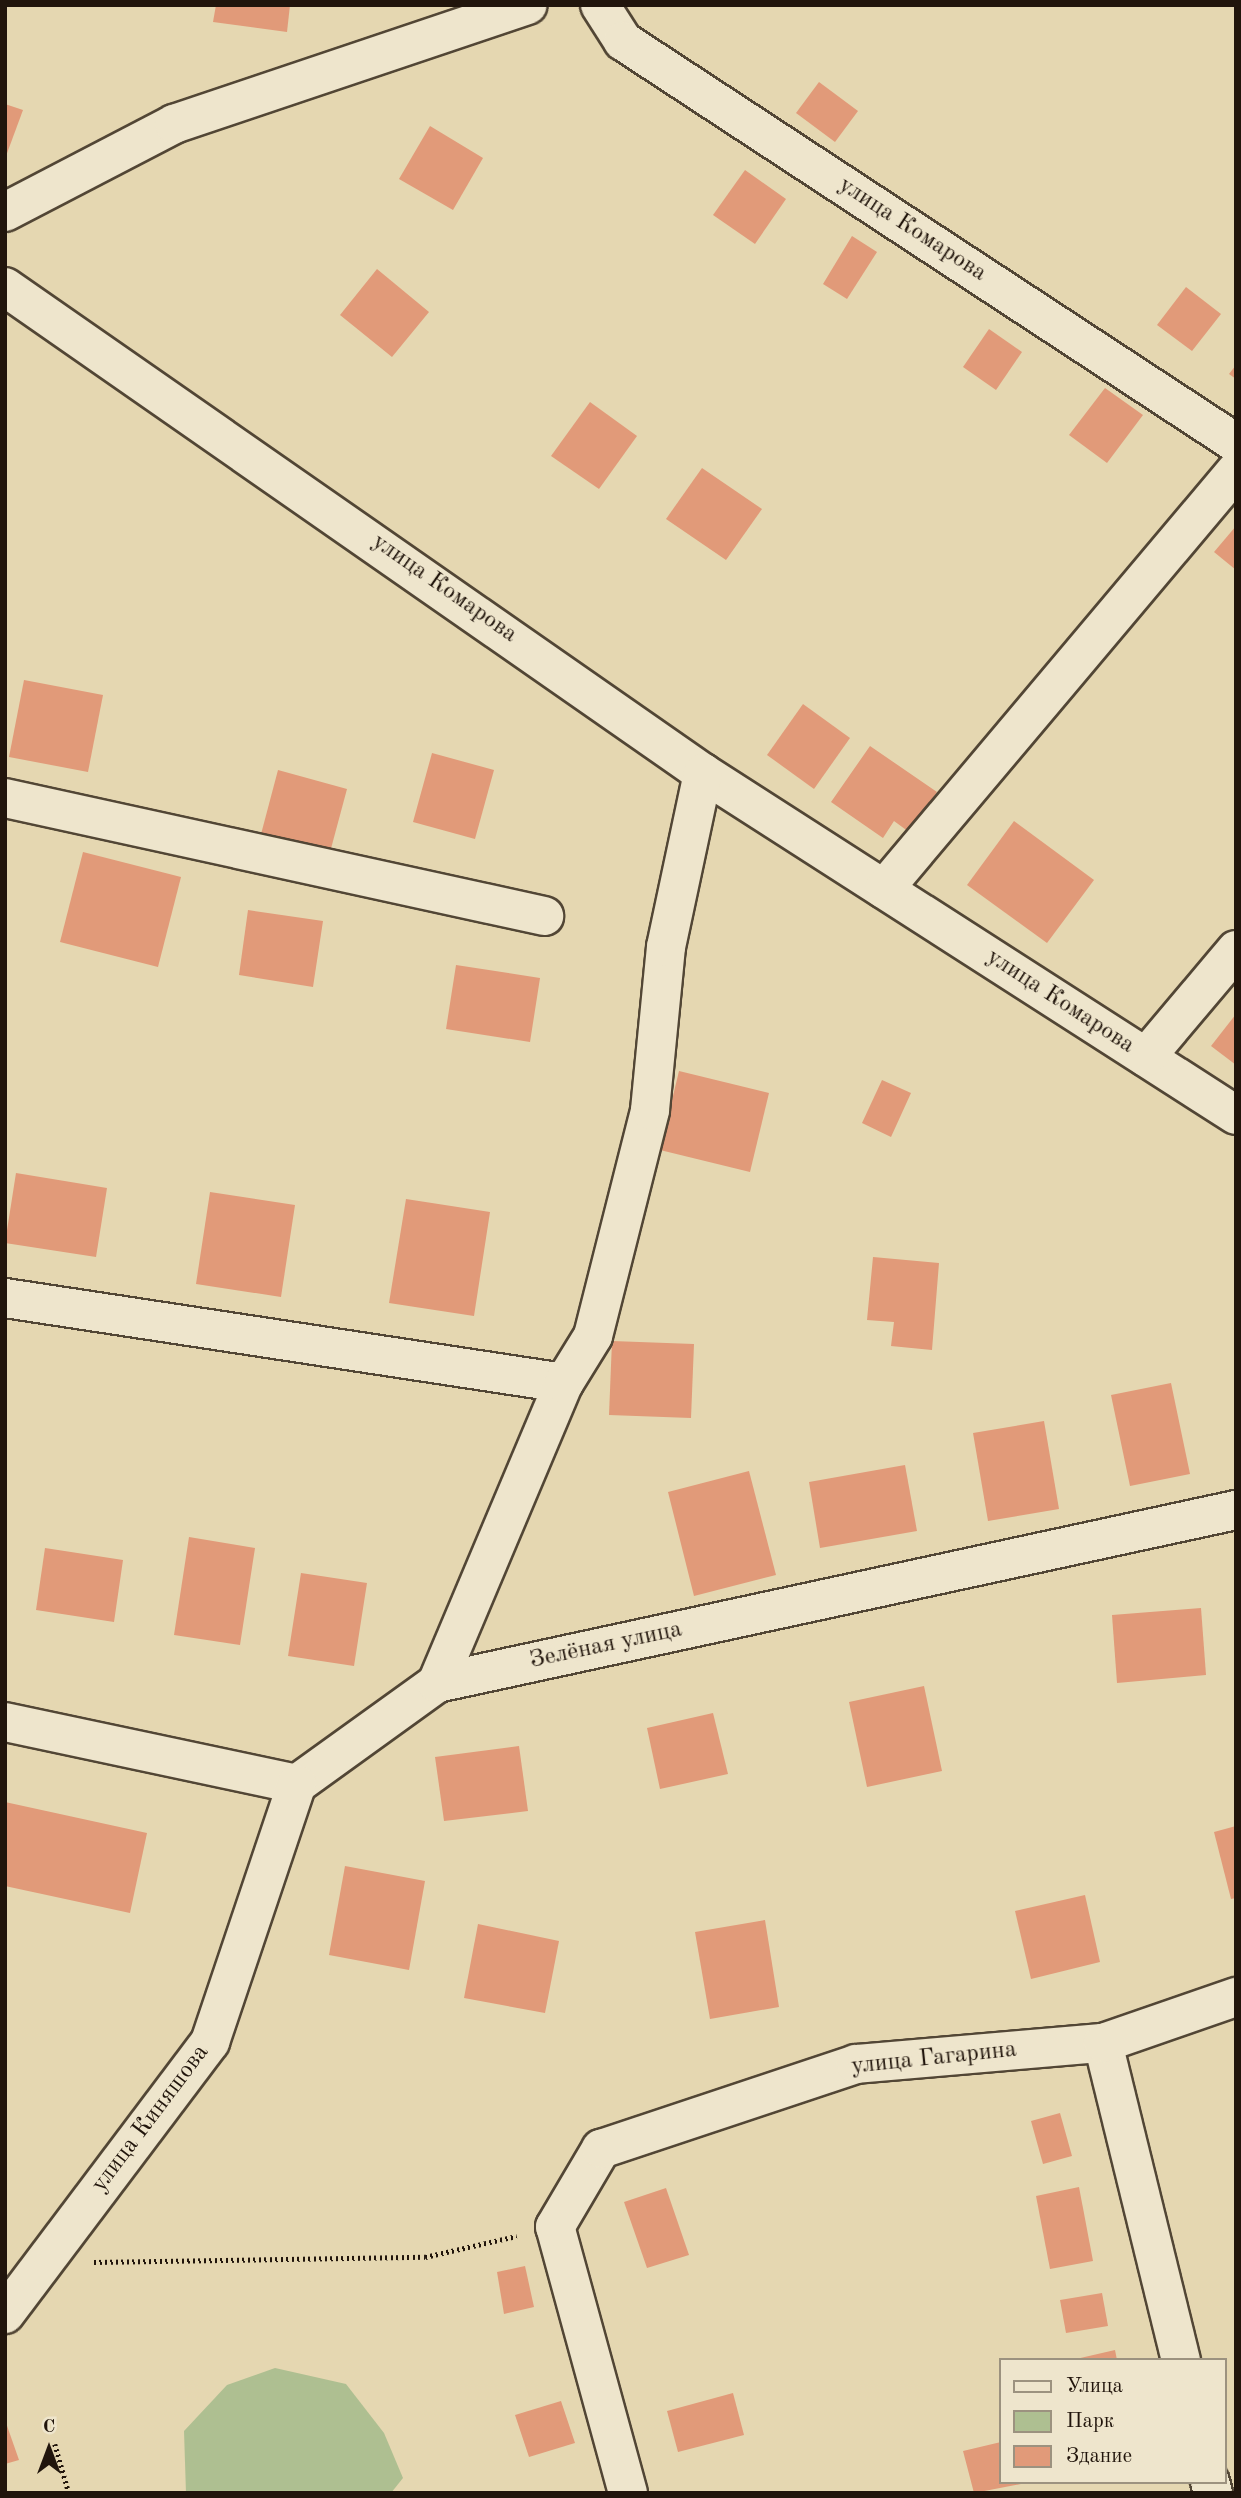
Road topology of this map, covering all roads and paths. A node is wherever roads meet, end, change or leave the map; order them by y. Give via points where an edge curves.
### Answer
1 (528, 5) edge
2 (600, 5) edge
3 (5, 212) edge
4 (5, 287) edge
5 (1236, 443) edge
6 (1236, 471) edge
7 (703, 773) junction
8 (5, 798) edge
9 (884, 889) junction
10 (544, 916) dead end
11 (1236, 950) edge
12 (1146, 1057) junction
13 (1236, 1115) edge
14 (5, 1298) edge
15 (564, 1383) junction
16 (1236, 1510) edge
17 (437, 1682) junction
18 (5, 1723) edge
19 (297, 1784) junction
20 (1236, 1997) edge
21 (1103, 2043) junction
22 (555, 2227) junction
23 (44, 2263) junction
24 (5, 2314) edge
25 (1181, 2358) edge
26 (55, 2444) dead end
27 (69, 2493) edge
28 (628, 2493) edge

1 - 3 street via 174,124
2 - 5 street, улица Комарова via 623,41
4 - 7 street, улица Комарова
6 - 9 street
7 - 9 street, улица Комарова
7 - 15 street via 666,947 650,1110 593,1336
8 - 10 street
9 - 12 street, улица Комарова
11 - 12 street
12 - 13 street, улица Комарова
14 - 15 street
15 - 17 street
16 - 17 street, Зелёная улица
17 - 19 street, Зелёная улица
18 - 19 street
19 - 23 street, улица Киняшова via 210,2042
20 - 21 street, улица Гагарина
21 - 22 street, улица Гагарина via 856,2064 614,2144 601,2149
21 - 25 street
22 - 23 path via 425,2257
22 - 28 street
23 - 24 street, улица Киняшова
26 - 27 path

